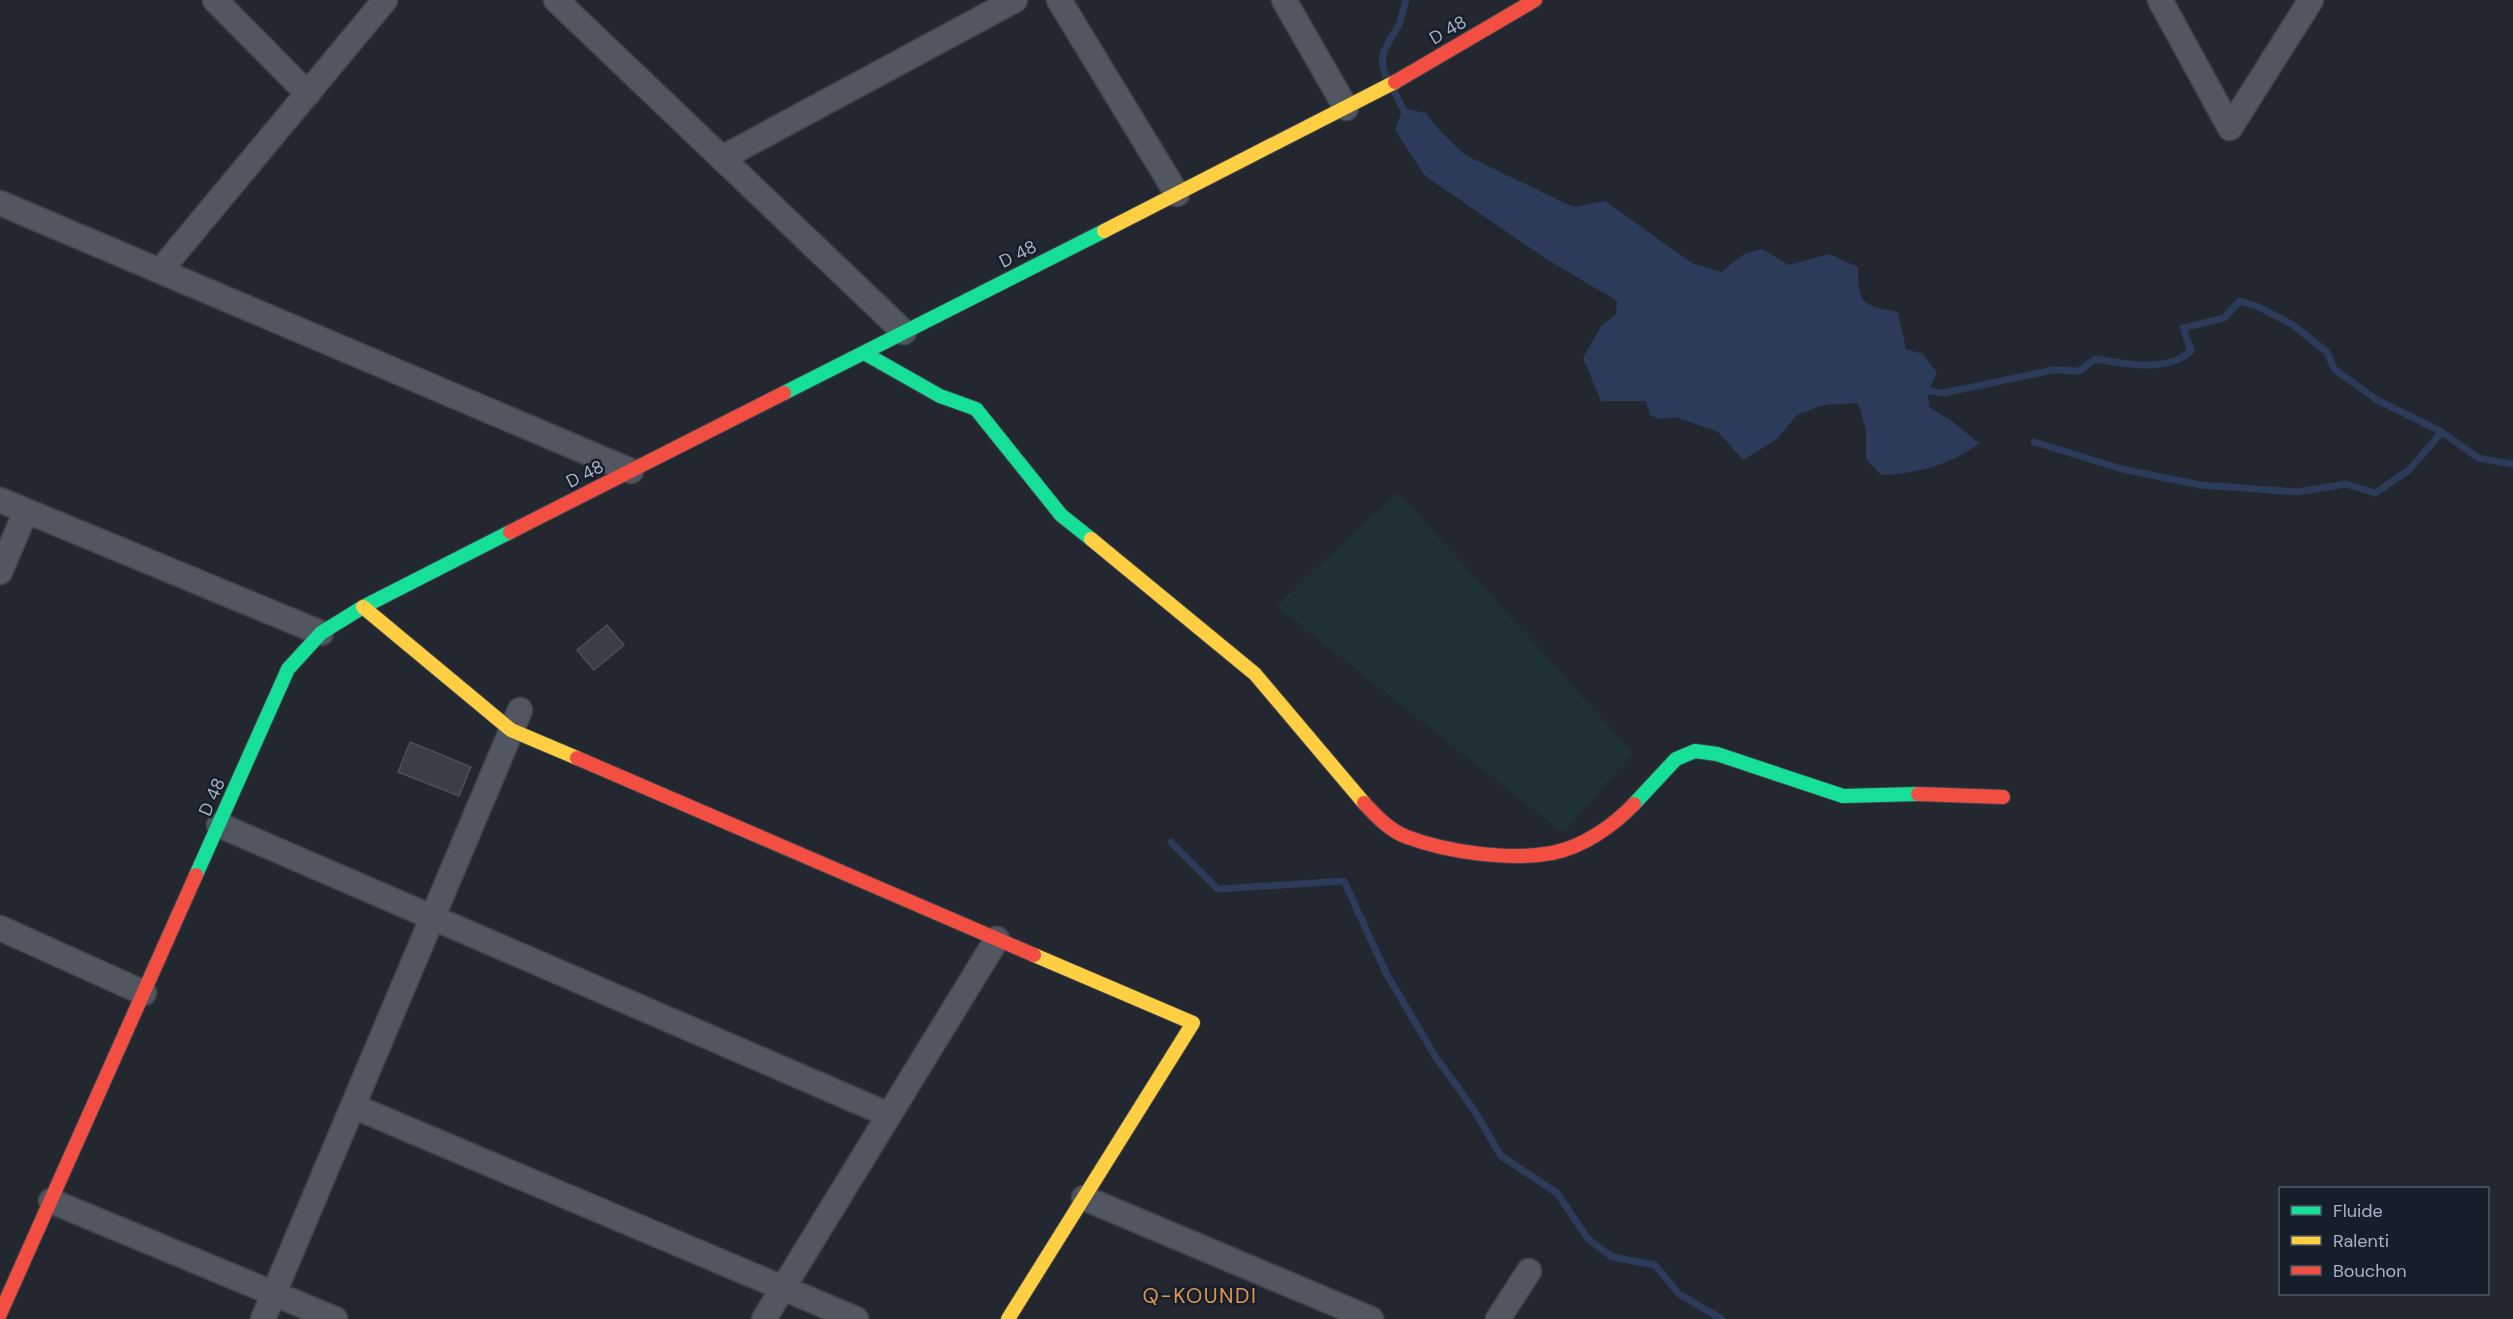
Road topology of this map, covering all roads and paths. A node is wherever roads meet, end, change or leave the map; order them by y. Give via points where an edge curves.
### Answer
1 (215, 0) edge
2 (385, 0) edge
3 (1015, 0) edge
4 (1059, 0) edge
5 (1284, 0) edge
6 (1536, 0) edge
7 (2160, 0) edge
8 (2310, 0) edge
9 (570, 4) edge
10 (308, 94) junction
11 (1346, 108) junction
12 (722, 158) junction
13 (1177, 194) junction
14 (0, 203) edge
15 (160, 271) junction
16 (904, 332) junction
17 (864, 353) junction
18 (631, 471) junction
19 (0, 500) edge
20 (26, 511) junction
21 (0, 572) edge
22 (363, 607) junction
23 (321, 633) junction
24 (515, 720) junction
25 (2003, 797) dead end
26 (219, 825) junction
27 (432, 917) junction
28 (0, 928) edge
29 (998, 939) junction
30 (144, 993) junction
31 (353, 1106) junction
32 (889, 1114) junction
33 (1083, 1198) junction
34 (51, 1201) junction
35 (1529, 1271) dead end
36 (783, 1288) junction
37 (274, 1294) junction
38 (0, 1314) edge
39 (263, 1319) edge
40 (335, 1319) edge
41 (764, 1319) edge
42 (856, 1319) edge
43 (1008, 1319) edge
44 (1371, 1319) edge
45 (1498, 1319) edge

1 - 10 street
2 - 10 street
3 - 12 street
4 - 13 street
5 - 11 street
6 - 11 street, D 48
7 - 8 street via 2230,128
9 - 12 street
10 - 15 street
11 - 13 street, D 48
12 - 16 street
13 - 16 street, D 48
14 - 15 street
15 - 18 street
16 - 17 street, D 48
17 - 18 street, D 48
17 - 25 street via 940,396 976,409 1061,514 1255,674 1378,819 1406,837 1476,855 1553,853 1602,833 1676,759 1695,751 1717,754 1843,796 1887,793
18 - 22 street, D 48
19 - 20 street
20 - 21 street
20 - 23 street
22 - 23 street, D 48
22 - 24 street
23 - 26 street, D 48 via 288,669
24 - 27 street
24 - 29 street
26 - 27 street
26 - 30 street, D 48
27 - 31 street
27 - 32 street
28 - 30 street
29 - 32 street
29 - 33 street via 1193,1023
30 - 34 street, D 48
31 - 36 street
31 - 37 street
32 - 36 street
33 - 43 street
33 - 44 street
34 - 37 street
34 - 38 street, D 48
35 - 45 street
36 - 41 street
36 - 42 street
37 - 39 street
37 - 40 street

